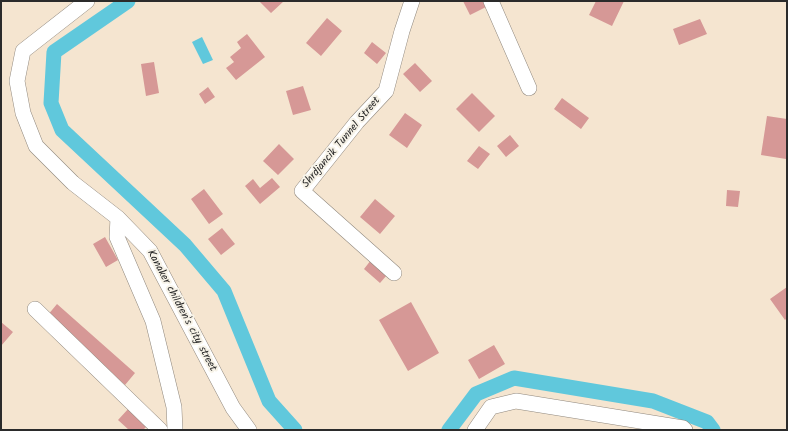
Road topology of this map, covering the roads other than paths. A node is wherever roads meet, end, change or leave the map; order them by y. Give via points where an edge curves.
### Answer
1 (87, 1) edge
2 (412, 1) edge
3 (491, 1) edge
4 (529, 88) dead end
5 (118, 218) junction
6 (394, 273) dead end
7 (35, 309) dead end
8 (160, 430) edge
9 (175, 430) edge
10 (249, 430) edge
11 (474, 430) edge
12 (685, 430) edge

1 - 5 street, Kanaker children's city street via 24,51 17,81 23,114 36,146 73,183
2 - 6 street, Shrdjancik Tunnel Street via 386,91 356,122 302,191
3 - 4 street
5 - 9 street via 117,237 153,321 174,407
5 - 10 street, Kanaker children's city street via 150,251 233,408
7 - 8 street
11 - 12 street via 491,407 516,401

